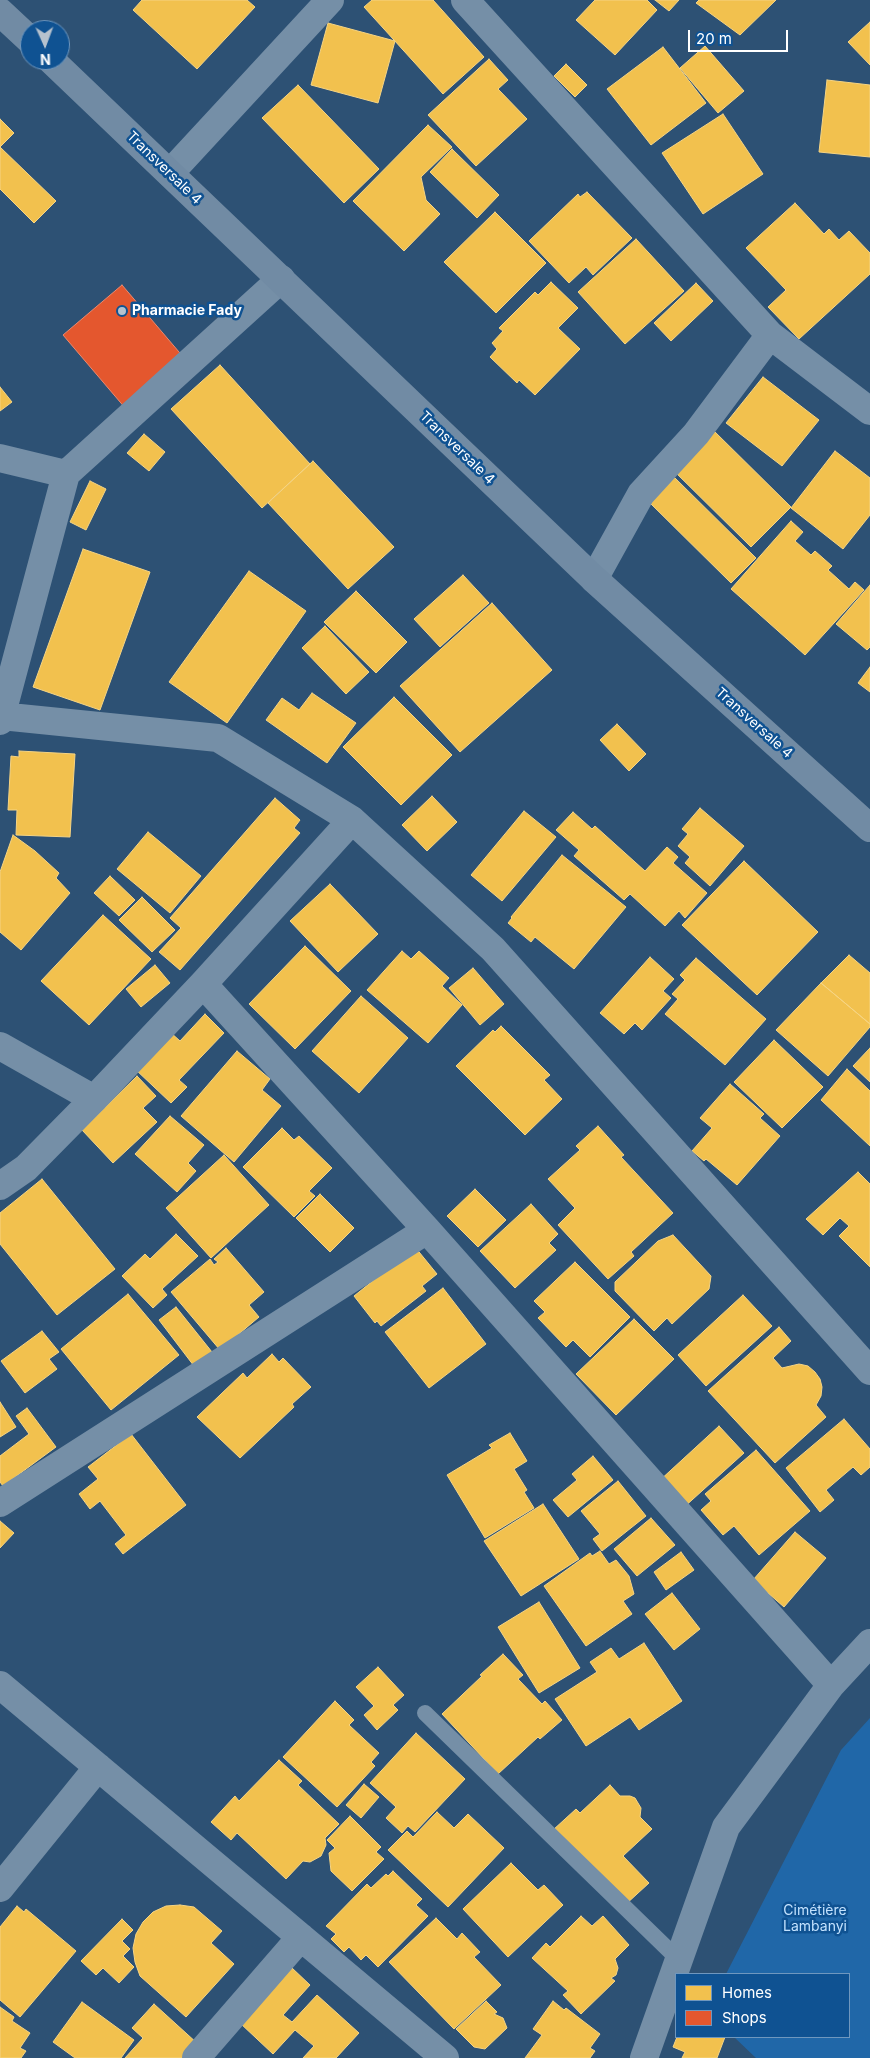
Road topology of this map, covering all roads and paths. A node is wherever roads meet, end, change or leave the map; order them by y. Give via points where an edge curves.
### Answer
1 (330, 0) edge
2 (465, 0) edge
3 (0, 12) edge
4 (20, 31) edge
5 (61, 70) edge
6 (170, 174) junction
7 (281, 279) junction
8 (770, 335) junction
9 (870, 411) edge
10 (0, 458) edge
11 (66, 474) junction
12 (594, 579) junction
13 (0, 716) edge
14 (0, 721) edge
15 (352, 820) junction
16 (870, 828) edge
17 (203, 984) junction
18 (0, 1046) edge
19 (94, 1100) junction
20 (13, 1167) edge
21 (0, 1186) edge
22 (427, 1230) junction
23 (870, 1371) edge
24 (0, 1503) edge
25 (870, 1643) edge
26 (0, 1685) edge
27 (831, 1685) junction
28 (424, 1713) dead end
29 (98, 1767) junction
30 (0, 1888) edge
31 (301, 1938) junction
32 (678, 1959) junction
33 (196, 2058) edge
34 (445, 2058) edge
35 (644, 2058) edge

1 - 6 street
2 - 8 street
3 - 4 main road
5 - 6 main road, Transversale 4
6 - 7 main road, Transversale 4
7 - 11 street
7 - 12 main road, Transversale 4
8 - 9 street
8 - 12 street via 696,434 641,494
10 - 11 street
11 - 13 street
12 - 16 main road, Transversale 4
13 - 14 street
13 - 15 street via 218,738
15 - 17 street
15 - 23 street via 493,949
17 - 19 street
17 - 22 street
18 - 19 street
19 - 20 street
20 - 21 street
22 - 24 street
22 - 27 street
25 - 27 street
26 - 29 street
27 - 32 street via 726,1827
28 - 32 lane
29 - 30 street
29 - 31 street
31 - 33 street
31 - 34 street
32 - 35 street

